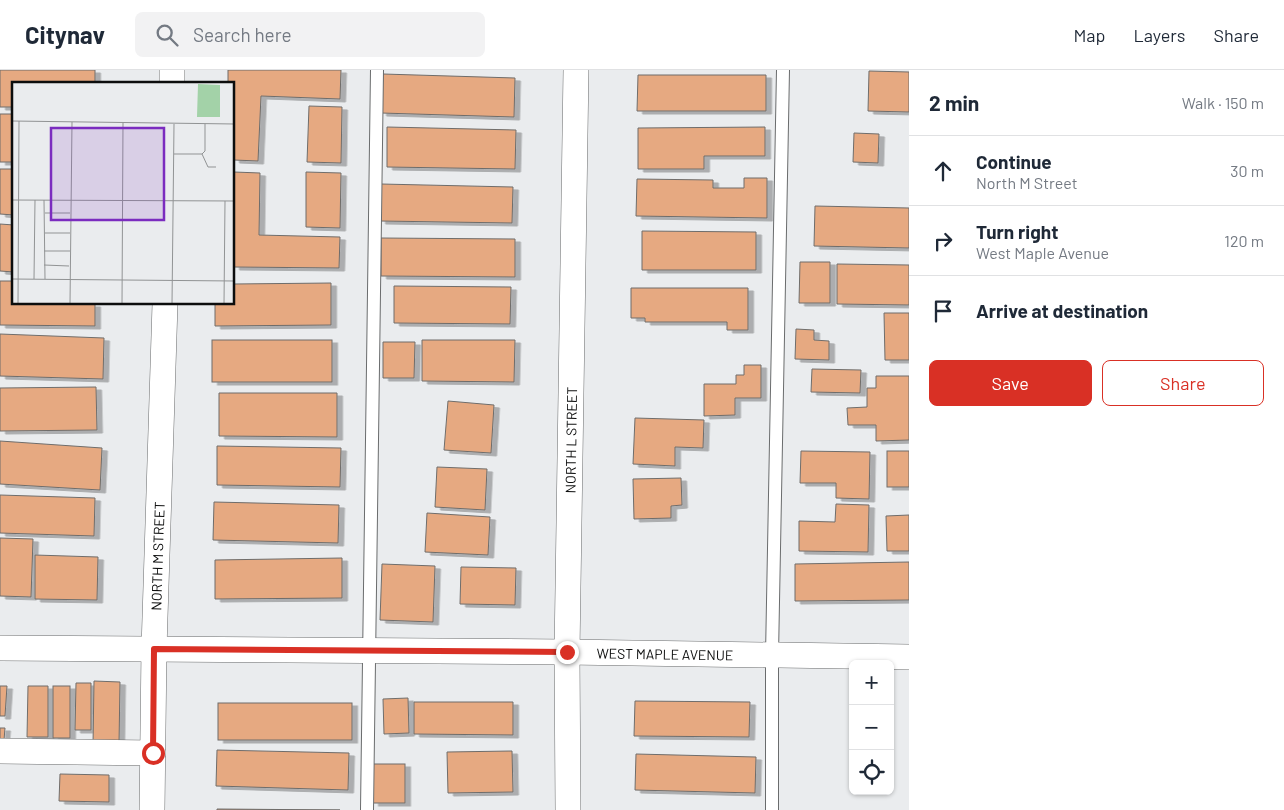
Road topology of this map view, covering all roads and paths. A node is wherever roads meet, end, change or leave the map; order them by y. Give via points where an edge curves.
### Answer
1 (377, 70) edge
2 (576, 70) edge
3 (783, 70) edge
4 (165, 305) edge
5 (0, 648) edge
6 (154, 649) junction
7 (368, 650) junction
8 (567, 652) junction
9 (772, 655) junction
10 (909, 657) edge
11 (0, 751) edge
12 (153, 753) junction
13 (152, 810) edge
14 (367, 810) edge
15 (568, 810) edge
16 (772, 810) edge

1 - 7 lane
2 - 8 street, NORTH L STREET
3 - 9 lane
4 - 6 street, NORTH M STREET
5 - 6 street, WEST MAPLE AVENUE
6 - 7 street, WEST MAPLE AVENUE
6 - 12 street, NORTH M STREET
7 - 8 street, WEST MAPLE AVENUE
7 - 14 lane
8 - 9 street, WEST MAPLE AVENUE
8 - 15 street, NORTH L STREET
9 - 10 street, WEST MAPLE AVENUE
9 - 16 lane
11 - 12 street
12 - 13 street, NORTH M STREET

